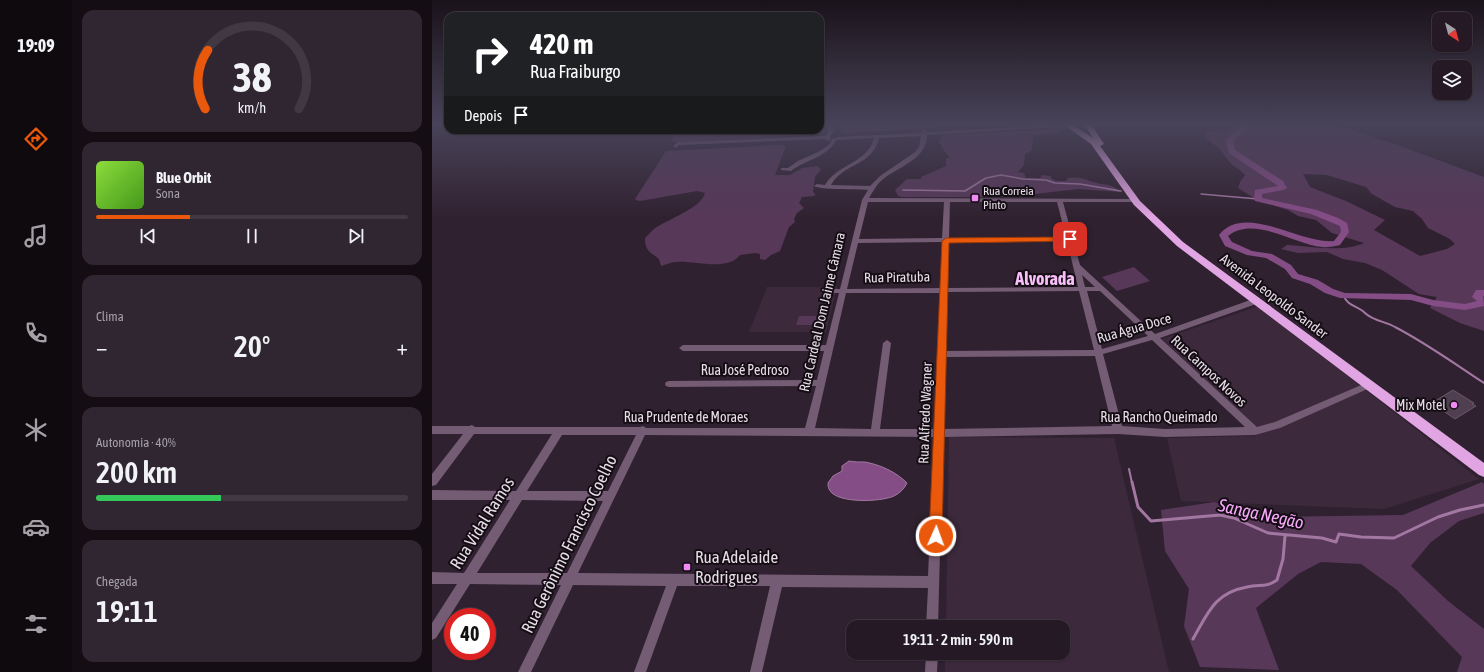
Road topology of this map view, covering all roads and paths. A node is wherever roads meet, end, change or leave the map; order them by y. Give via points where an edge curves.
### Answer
1 (814, 155) edge
2 (865, 155) edge
3 (915, 155) edge
4 (1103, 155) edge
5 (1109, 155) edge
6 (786, 170) dead end
7 (817, 186) dead end
8 (827, 187) junction
9 (871, 188) junction
10 (865, 200) junction
11 (947, 200) junction
12 (1135, 200) junction
13 (1060, 201) junction
14 (1070, 239) junction
15 (855, 241) junction
16 (946, 241) junction
17 (1076, 264) junction
18 (1102, 289) junction
19 (945, 290) junction
20 (1082, 290) junction
21 (839, 291) junction
22 (1256, 301) junction
23 (1154, 337) junction
24 (887, 343) dead end
25 (683, 348) dead end
26 (829, 348) junction
27 (1098, 353) junction
28 (942, 354) junction
29 (821, 383) junction
30 (669, 384) dead end
31 (1369, 385) junction
32 (472, 429) junction
33 (432, 430) edge
34 (560, 430) junction
35 (643, 430) junction
36 (1118, 430) junction
37 (1255, 431) junction
38 (809, 432) junction
39 (875, 433) junction
40 (939, 433) junction
41 (1484, 463) edge
42 (1484, 471) edge
43 (432, 482) edge
44 (432, 495) edge
45 (519, 496) junction
46 (611, 496) junction
47 (432, 578) edge
48 (466, 580) junction
49 (570, 580) junction
50 (673, 581) junction
51 (777, 581) junction
52 (934, 582) junction
53 (932, 620) edge
54 (432, 634) edge
55 (932, 660) edge
56 (524, 672) edge
57 (640, 672) edge
58 (756, 672) edge
59 (931, 672) edge

1 - 6 street
2 - 8 street via 836,174 830,179
3 - 9 street, Rua Cardeal Dom Jaime Câmara via 884,175
4 - 12 highway, Avenida Leopoldo Sander
5 - 41 highway, Avenida Leopoldo Sander via 1132,190 1170,230 1213,265
7 - 8 street
8 - 9 street
9 - 10 street, Rua Cardeal Dom Jaime Câmara
10 - 11 street
10 - 15 street, Rua Cardeal Dom Jaime Câmara
11 - 13 street
11 - 16 street, Rua Alfredo Wagner
12 - 13 street
12 - 22 highway, Avenida Leopoldo Sander via 1180,244
13 - 14 street
14 - 16 street
14 - 17 street
15 - 16 street
15 - 21 street, Rua Cardeal Dom Jaime Câmara
16 - 19 street, Rua Alfredo Wagner
17 - 18 street, Rua Campos Novos
17 - 20 street
18 - 20 street, Rua Piratuba
18 - 23 street, Rua Campos Novos
19 - 20 street, Rua Piratuba
19 - 21 street, Rua Piratuba
19 - 28 street, Rua Alfredo Wagner
20 - 27 street
21 - 26 street, Rua Cardeal Dom Jaime Câmara
22 - 23 street, Rua Água Doce
22 - 31 highway, Avenida Leopoldo Sander
23 - 27 street, Rua Água Doce
23 - 37 street, Rua Campos Novos
24 - 39 street
25 - 26 street
26 - 29 street, Rua Cardeal Dom Jaime Câmara
27 - 28 street, Rua Água Doce
27 - 36 street
28 - 40 street, Rua Alfredo Wagner
29 - 30 street, Rua José Pedroso
29 - 38 street, Rua Cardeal Dom Jaime Câmara
31 - 37 street, Rua Rancho Queimado via 1277,425
31 - 42 highway, Avenida Leopoldo Sander
32 - 33 street, Rua Prudente de Moraes
32 - 34 street, Rua Prudente de Moraes
32 - 43 street
34 - 35 street, Rua Prudente de Moraes
34 - 45 street, Rua Vidal Ramos
35 - 38 street, Rua Prudente de Moraes
35 - 46 street, Rua Gerônimo Francisco Coelho
36 - 37 street, Rua Rancho Queimado via 1165,433
36 - 40 street, Rua Rancho Queimado
38 - 39 street, Rua Prudente de Moraes
39 - 40 street, Rua Prudente de Moraes
40 - 52 street, Rua Alfredo Wagner
44 - 45 street
45 - 46 street
45 - 48 street, Rua Vidal Ramos
46 - 49 street, Rua Gerônimo Francisco Coelho
47 - 48 street
48 - 49 street
48 - 54 street, Rua Vidal Ramos
49 - 50 street
49 - 56 street, Rua Gerônimo Francisco Coelho
50 - 51 street
50 - 57 street
51 - 52 street
51 - 58 street
52 - 53 street, Rua Alfredo Wagner
55 - 59 street

